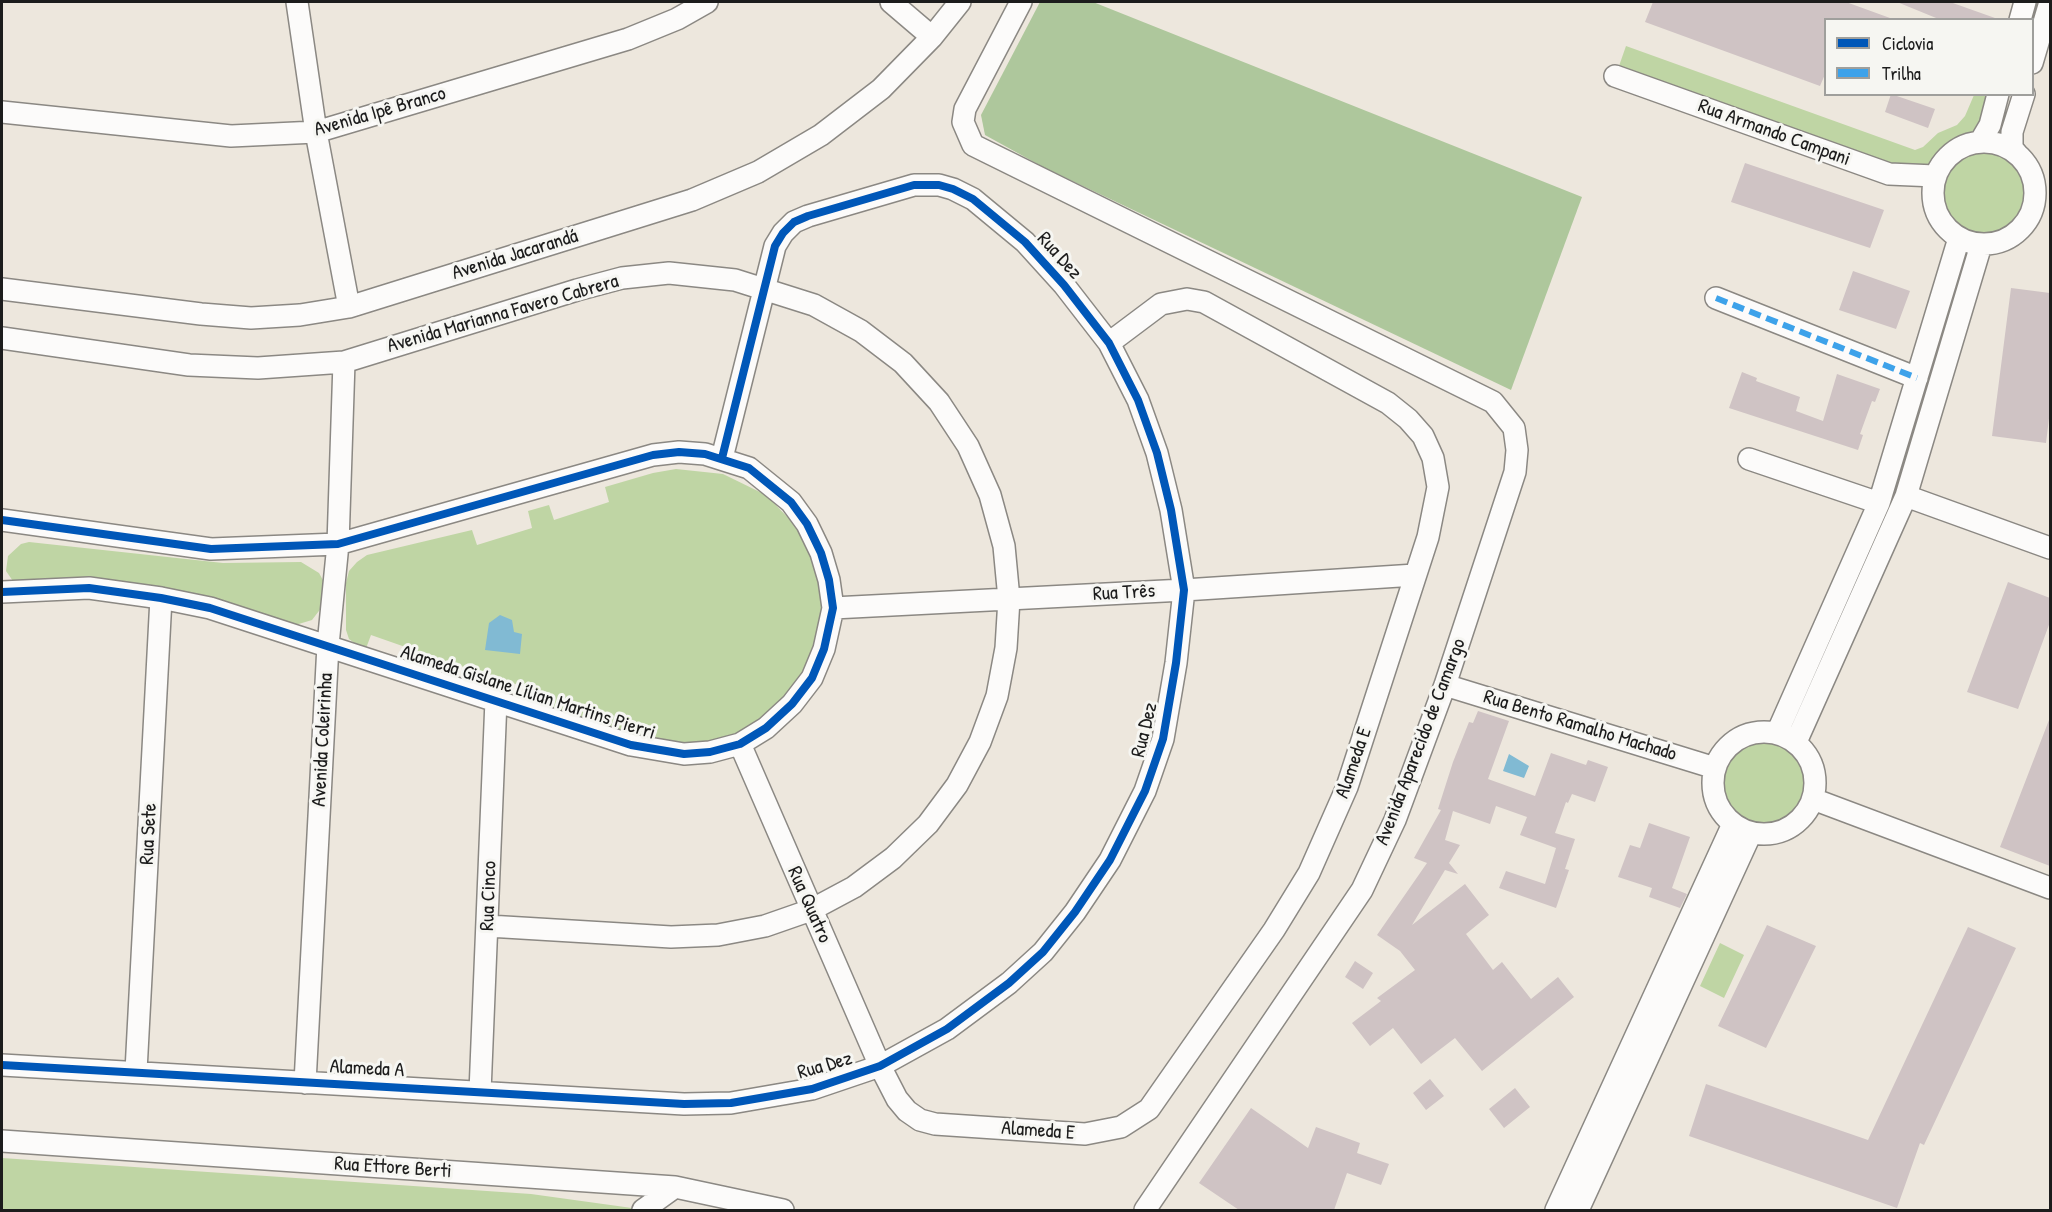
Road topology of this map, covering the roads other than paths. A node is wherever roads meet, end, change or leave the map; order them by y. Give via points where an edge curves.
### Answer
1 (297, 2) edge
2 (707, 2) edge
3 (891, 2) edge
4 (960, 2) edge
5 (1021, 2) edge
6 (2025, 2) edge
7 (2050, 2) edge
8 (2021, 18) edge
9 (932, 38) junction
10 (2034, 56) edge
11 (1615, 76) dead end
12 (1997, 96) edge
13 (2023, 96) edge
14 (2, 112) edge
15 (316, 132) junction
16 (1980, 142) junction
17 (2017, 154) junction
18 (1935, 176) junction
19 (2042, 209) edge
20 (1959, 238) junction
21 (1981, 245) junction
22 (764, 288) junction
23 (2, 289) edge
24 (1716, 298) dead end
25 (349, 307) junction
26 (2, 338) edge
27 (1109, 343) junction
28 (344, 362) junction
29 (1917, 378) junction
30 (722, 458) junction
31 (1749, 459) dead end
32 (1906, 496) junction
33 (1879, 503) junction
34 (2, 520) edge
35 (338, 544) junction
36 (2050, 548) edge
37 (1415, 575) junction
38 (1184, 590) junction
39 (2, 592) edge
40 (161, 598) junction
41 (1009, 599) junction
42 (833, 608) junction
43 (328, 645) junction
44 (1445, 685) junction
45 (496, 700) junction
46 (1786, 737) junction
47 (740, 744) junction
48 (1715, 768) junction
49 (1813, 799) junction
50 (1742, 828) junction
51 (2050, 888) edge
52 (811, 910) junction
53 (488, 926) junction
54 (2, 1065) edge
55 (880, 1066) junction
56 (136, 1071) junction
57 (305, 1083) junction
58 (480, 1092) junction
59 (731, 1103) joint
60 (2, 1142) edge
61 (675, 1187) junction
62 (643, 1210) edge
63 (783, 1210) edge
64 (1145, 1210) edge
65 (1556, 1210) edge
66 (1578, 1210) edge

1 - 15 street
2 - 15 street, Avenida Ipê Branco via 628,39
3 - 9 street
4 - 9 street, Avenida Jacarandá
5 - 44 street, Avenida Aparecido de Camargo via 965,109 963,122 973,145 1493,402 1514,428 1515,472
6 - 8 street
7 - 10 street
9 - 25 street, Avenida Jacarandá via 881,89 821,135 758,172 692,200
11 - 18 street, Rua Armando Campani via 1889,174
12 - 16 street
13 - 17 street via 2012,132 2012,148
14 - 15 street, Avenida Ipê Branco via 231,136
15 - 25 street
16 - 17 street via 2000,145
16 - 18 street via 1961,147 1946,159
17 - 19 street via 2029,170
18 - 20 street via 1936,212 1945,227
19 - 21 street via 2012,236
20 - 21 street
20 - 29 street
21 - 32 street
22 - 27 street, Rua Dez via 775,246 794,222 914,185 939,185 973,199 1025,242
22 - 28 street, Avenida Marianna Favero Cabrera via 735,280 669,273 622,278
22 - 30 street, Rua Dez
22 - 41 street, Avenida Marianna Favero Cabrera via 814,305 861,331 903,363 939,402 968,446 990,495 1004,546
23 - 25 street, Avenida Jacarandá via 251,318
24 - 29 street
26 - 28 street, Avenida Marianna Favero Cabrera via 189,365 258,368
27 - 37 street, Alameda E via 1161,304 1187,299 1203,302 1388,403 1423,436 1433,458 1438,487
27 - 38 street, Rua Dez via 1138,400 1157,453
28 - 35 street, Avenida Coleirinha
29 - 33 street
30 - 35 street, Alameda Gislane Lílian Martins Pierri via 679,452 653,455
30 - 42 street, Alameda Gislane Lílian Martins Pierri via 749,468 791,502 821,553
31 - 33 street
32 - 36 street
32 - 46 street
33 - 46 street
34 - 35 street, Alameda Gislane Lílian Martins Pierri via 211,549
35 - 43 street, Avenida Coleirinha
37 - 38 street, Rua Três
37 - 55 street, Alameda E via 1347,787 1309,873 1274,930 1149,1109 1121,1127 1085,1134 935,1124 907,1111
38 - 41 street, Rua Três
38 - 55 street, Rua Dez via 1163,739 1145,791 1110,860 1043,952 1009,983 947,1029
39 - 40 street, Alameda Gislane Lílian Martins Pierri via 89,588
40 - 43 street, Alameda Gislane Lílian Martins Pierri via 210,608
40 - 56 street, Rua Sete
41 - 42 street, Rua Três
41 - 52 street, Avenida Marianna Favero Cabrera via 1006,648 997,696 980,742 957,785 928,824 893,858 854,887
42 - 47 street, Alameda Gislane Lílian Martins Pierri via 824,649 812,678 766,728
43 - 45 street, Alameda Gislane Lílian Martins Pierri
43 - 57 street, Avenida Coleirinha
44 - 48 street, Rua Bento Ramalho Machado
44 - 64 street, Avenida Aparecido de Camargo via 1395,820 1362,890
45 - 47 street, Alameda Gislane Lílian Martins Pierri via 657,752 710,752
45 - 53 street, Rua Cinco
46 - 48 street via 1758,732 1739,738 1724,751
46 - 49 street via 1809,758 1815,778
47 - 52 street, Rua Quatro
48 - 50 street via 1713,789 1719,809
49 - 50 street via 1804,816 1789,828 1770,834
49 - 51 street
50 - 65 street
50 - 66 street
52 - 53 street, Avenida Marianna Favero Cabrera via 765,926 682,937
52 - 55 street, Rua Quatro
53 - 58 street, Rua Cinco
54 - 56 street, Alameda A
55 - 59 street, Rua Dez via 812,1089
56 - 57 street, Alameda A
57 - 58 street, Alameda A
58 - 59 street, Alameda A via 684,1104
60 - 61 street, Rua Ettore Berti
61 - 62 street
61 - 63 street, Rua Ettore Berti

